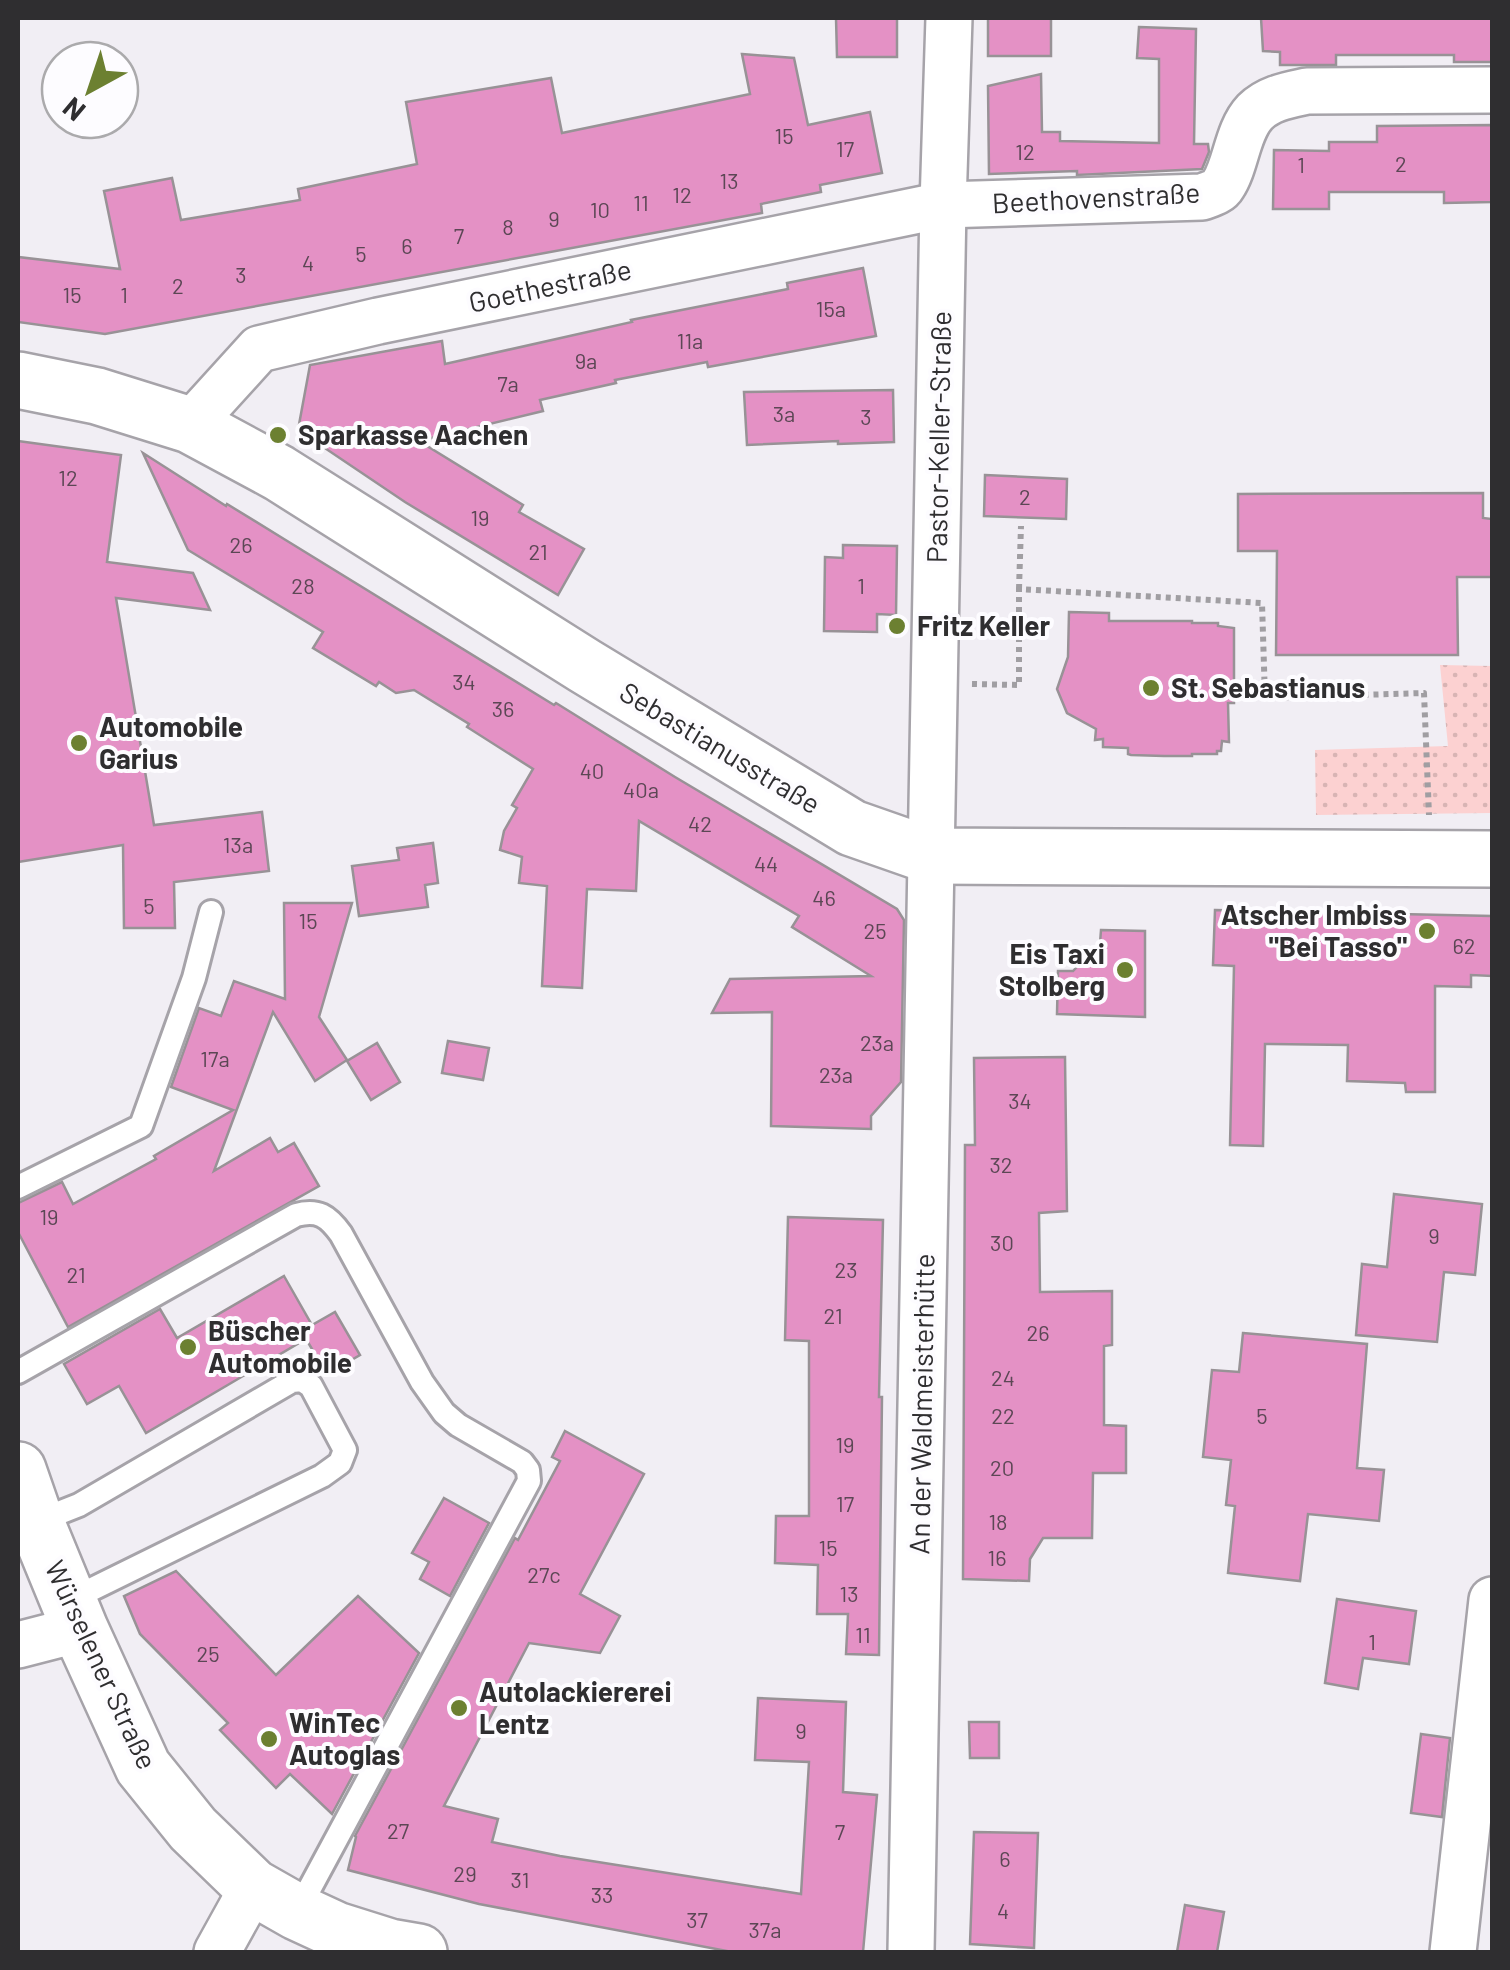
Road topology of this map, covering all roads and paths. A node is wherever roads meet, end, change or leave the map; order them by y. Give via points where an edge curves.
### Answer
1 (949, 18) edge
2 (1492, 90) edge
3 (943, 204) junction
4 (18, 380) edge
5 (190, 425) junction
6 (1021, 526) dead end
7 (1020, 589) junction
8 (982, 685) dead end
9 (932, 856) junction
10 (1430, 859) junction
11 (1492, 859) edge
12 (211, 912) dead end
13 (18, 1187) edge
14 (18, 1372) edge
15 (18, 1470) edge
16 (36, 1522) junction
17 (1492, 1600) edge
18 (74, 1615) junction
19 (18, 1645) edge
20 (275, 1900) junction
21 (217, 1952) edge
22 (419, 1952) edge
23 (911, 1952) edge
24 (1453, 1952) edge

1 - 3 street, Pastor-Keller-Straße
2 - 3 street, Beethovenstraße via 1307,91 1277,98 1244,131 1223,186 1202,197
3 - 5 street, Goethestraße via 259,348
3 - 9 street, Pastor-Keller-Straße
4 - 5 main road, Sebastianusstraße
5 - 9 main road, Sebastianusstraße via 852,828
6 - 7 path
7 - 8 path via 1019,685
7 - 10 path via 1262,603 1265,698 1424,693
9 - 10 main road, Sebastianusstraße
9 - 23 street, An der Waldmeisterhütte
10 - 11 main road, Sebastianusstraße
12 - 13 lane via 141,1126
14 - 20 lane via 310,1212 341,1234 444,1413 528,1470 528,1481
15 - 16 main road, Würselener Straße
16 - 18 main road, Würselener Straße
16 - 18 lane via 79,1505 292,1381 311,1386 346,1450 322,1476
17 - 24 street
18 - 19 street
18 - 20 main road, Würselener Straße via 143,1766 193,1828
20 - 21 street
20 - 22 main road, Würselener Straße via 336,1930

